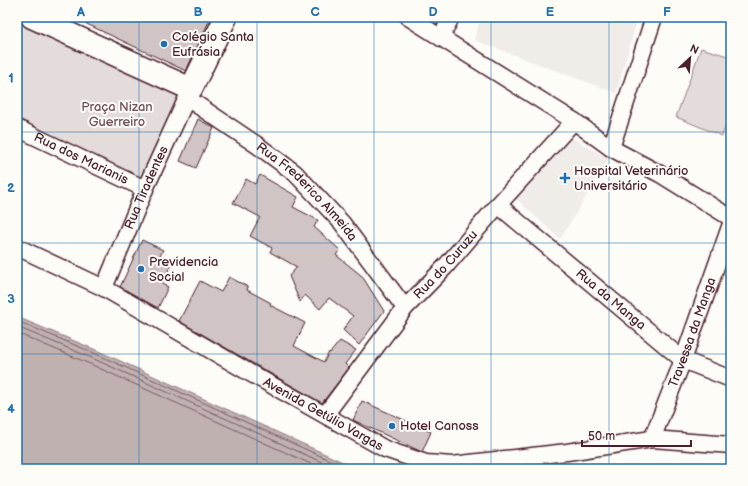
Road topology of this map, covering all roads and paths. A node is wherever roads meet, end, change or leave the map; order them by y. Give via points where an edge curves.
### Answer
1 (32, 17) edge
2 (226, 17) edge
3 (408, 17) edge
4 (451, 17) edge
5 (654, 17) edge
6 (441, 38) junction
7 (189, 93) junction
8 (574, 122) junction
9 (17, 128) edge
10 (611, 148) junction
11 (145, 189) junction
12 (498, 205) junction
13 (731, 218) edge
14 (731, 224) edge
15 (17, 247) edge
16 (104, 288) junction
17 (405, 308) junction
18 (683, 360) junction
19 (731, 379) edge
20 (325, 415) junction
21 (652, 439) junction
22 (731, 445) edge

1 - 7 main road
2 - 7 main road
3 - 6 street
4 - 6 street
5 - 10 street
6 - 8 street
7 - 11 street, Rua Tiradentes
7 - 17 street, Rua Frederico Almeida via 295,173 342,223
8 - 10 street
8 - 12 street, Rua do Curuzu
9 - 11 street, Rua dos Marianis
10 - 13 street via 660,174
11 - 16 street, Rua Tiradentes
12 - 17 street, Rua do Curuzu via 445,267
12 - 18 street, Rua da Manga
14 - 18 street, Travessa da Manga
15 - 16 street, Avenida Getúlio Vargas
16 - 20 street, Avenida Getúlio Vargas
17 - 20 street, Rua do Curuzu
18 - 19 street, Rua da Manga
18 - 21 street, Travessa da Manga
20 - 21 street, Avenida Getúlio Vargas via 385,449 426,464 452,465
21 - 22 street, Avenida Getúlio Vargas

